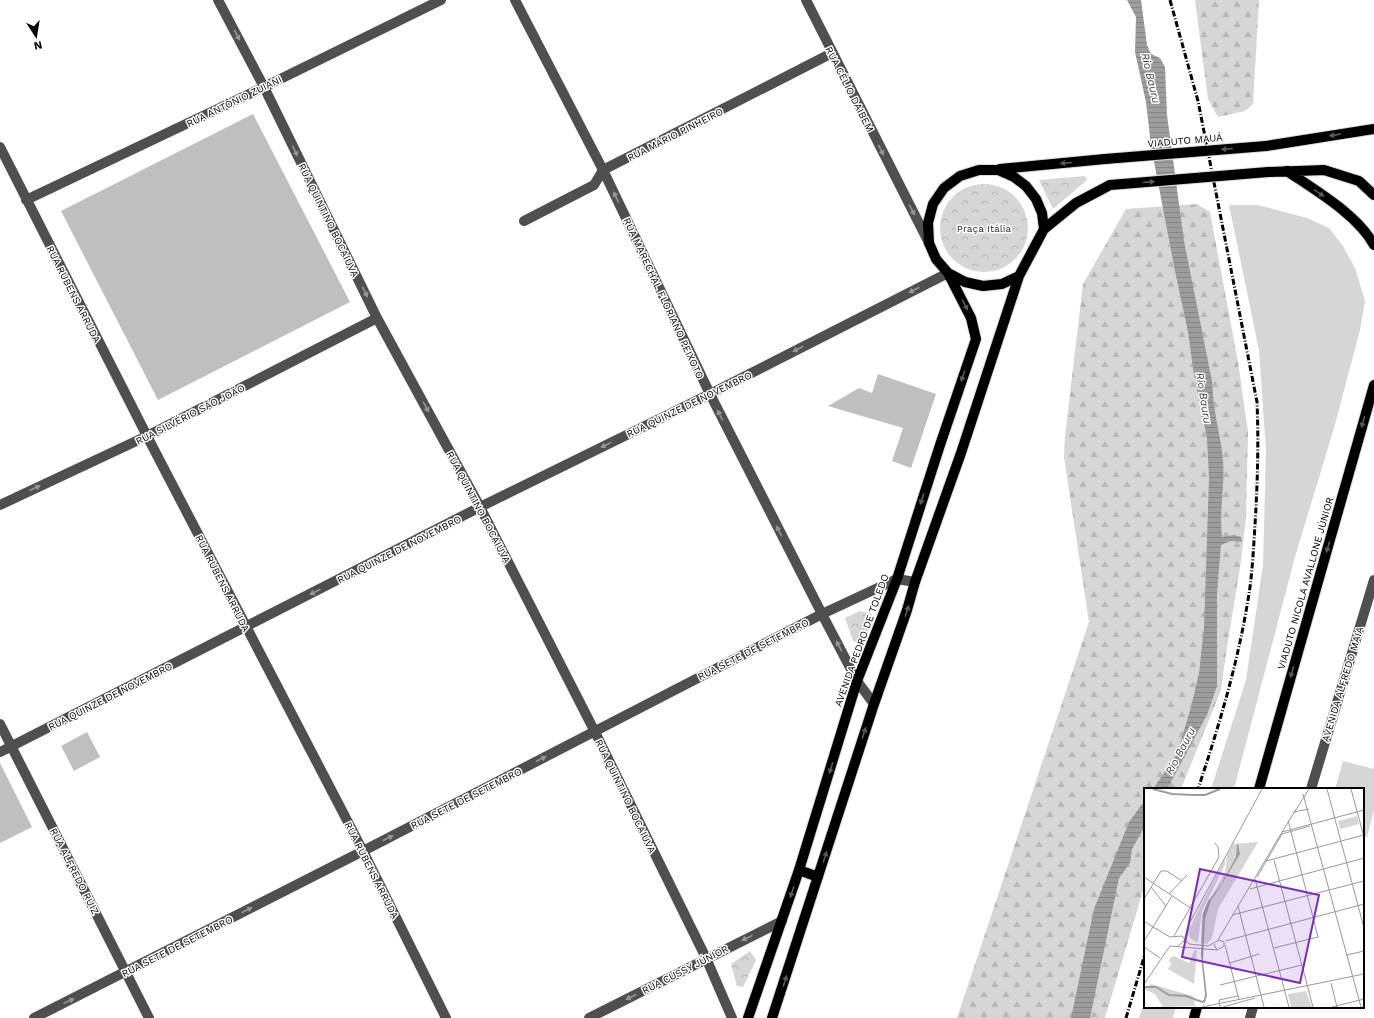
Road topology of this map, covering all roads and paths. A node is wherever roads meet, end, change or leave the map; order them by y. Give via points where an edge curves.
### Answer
1 (218, 0) edge
2 (441, 0) edge
3 (515, 0) edge
4 (806, 0) edge
5 (832, 53) junction
6 (264, 87) junction
7 (1374, 129) edge
8 (0, 147) edge
9 (603, 170) junction
10 (998, 170) junction
11 (1287, 171) junction
12 (1374, 195) edge
13 (26, 200) junction
14 (524, 221) dead end
15 (1044, 229) junction
16 (929, 243) junction
17 (1374, 245) edge
18 (948, 273) junction
19 (1019, 276) junction
20 (377, 318) junction
21 (1374, 384) edge
22 (710, 394) junction
23 (147, 436) junction
24 (0, 505) edge
25 (480, 508) junction
26 (897, 579) junction
27 (1374, 580) edge
28 (915, 582) junction
29 (822, 614) junction
30 (246, 627) junction
31 (857, 681) junction
32 (874, 704) junction
33 (0, 724) edge
34 (595, 732) junction
35 (12, 746) junction
36 (0, 752) edge
37 (1259, 788) edge
38 (1311, 788) edge
39 (363, 851) junction
40 (799, 870) junction
41 (818, 877) junction
42 (782, 921) junction
43 (706, 958) junction
44 (126, 972) junction
45 (1197, 1008) edge
46 (1253, 1008) edge
47 (34, 1018) edge
48 (148, 1018) edge
49 (446, 1018) edge
50 (589, 1018) edge
51 (732, 1018) edge
52 (748, 1018) edge
53 (772, 1018) edge
54 (1194, 1018) edge
55 (1250, 1018) edge

1 -> 6 street, RUA QUINTINO BOCAIUVA
2 - 6 street, RUA ANTÔNIO ZUIANI
3 - 9 street, RUA MARECHAL FLORIANO PEIXOTO
4 - 5 street, RUA CÉLIO DAIBEM
5 - 9 street, RUA MÁRIO PINHEIRO
5 -> 16 street, RUA CÉLIO DAIBEM
6 - 13 street, RUA ANTÔNIO ZUIANI
6 -> 20 street, RUA QUINTINO BOCAIUVA
7 -> 10 main road, VIADUTO MAUÁ, bridge via 1266,146
8 - 13 street, RUA RUBENS ARRUDA
9 - 14 street, RUA MÁRIO PINHEIRO via 594,185
22 -> 9 street, RUA MARECHAL FLORIANO PEIXOTO
10 - 15 main road via 1026,186 1036,199
10 - 16 main road via 979,170 960,176 944,188 933,204 928,223
11 - 12 main road via 1324,170 1359,181
15 -> 11 main road, bridge via 1076,203 1110,185
11 -> 17 main road via 1355,222
13 - 23 street, RUA RUBENS ARRUDA
15 - 19 main road
16 - 18 main road via 936,259
18 - 19 main road via 965,282 983,286 1002,284
18 -> 22 street, RUA QUINZE DE NOVEMBRO
18 -> 26 main road, AVENIDA PEDRO DE TOLEDO via 972,318 976,339
19 - 28 main road via 961,453
20 - 23 street, RUA SILVÉRIO SÃO JOÃO
20 -> 25 street, RUA QUINTINO BOCAIUVA
21 -> 37 main road, VIADUTO NICOLA AVALLONE JÚNIOR
22 -> 25 street, RUA QUINZE DE NOVEMBRO
29 -> 22 street, RUA MARECHAL FLORIANO PEIXOTO
24 -> 23 street, RUA SILVÉRIO SÃO JOÃO
23 - 30 street, RUA RUBENS ARRUDA
25 -> 30 street, RUA QUINZE DE NOVEMBRO
25 - 34 street, RUA QUINTINO BOCAIUVA
26 - 28 street
26 - 29 street, RUA SETE DE SETEMBRO
26 - 31 main road, AVENIDA PEDRO DE TOLEDO
27 - 38 street, AVENIDA ALFREDO MAIA
32 -> 28 main road via 908,610
31 -> 29 street, RUA MARECHAL FLORIANO PEIXOTO
29 - 34 street, RUA SETE DE SETEMBRO
30 - 35 street, RUA QUINZE DE NOVEMBRO
30 - 39 street, RUA RUBENS ARRUDA
31 - 32 street, RUA MARECHAL FLORIANO PEIXOTO
31 -> 40 main road, AVENIDA PEDRO DE TOLEDO
41 -> 32 main road
33 - 35 street, RUA ALFREDO RUIZ
39 -> 34 street, RUA SETE DE SETEMBRO
34 - 43 street, RUA QUINTINO BOCAIUVA
35 - 36 street, RUA QUINZE DE NOVEMBRO
35 - 44 street, RUA ALFREDO RUIZ
44 -> 39 street, RUA SETE DE SETEMBRO
39 - 49 street, RUA RUBENS ARRUDA
40 - 41 main road
40 -> 42 main road, AVENIDA PEDRO DE TOLEDO
53 -> 41 main road
42 -> 43 street, RUA CUSSY JÚNIOR
42 - 52 main road, AVENIDA PEDRO DE TOLEDO
43 -> 50 street, RUA CUSSY JÚNIOR
43 - 51 street, RUA QUINTINO BOCAIUVA
47 -> 44 street, RUA SETE DE SETEMBRO
44 - 48 street, RUA ALFREDO RUIZ
45 - 54 main road
46 - 55 street

